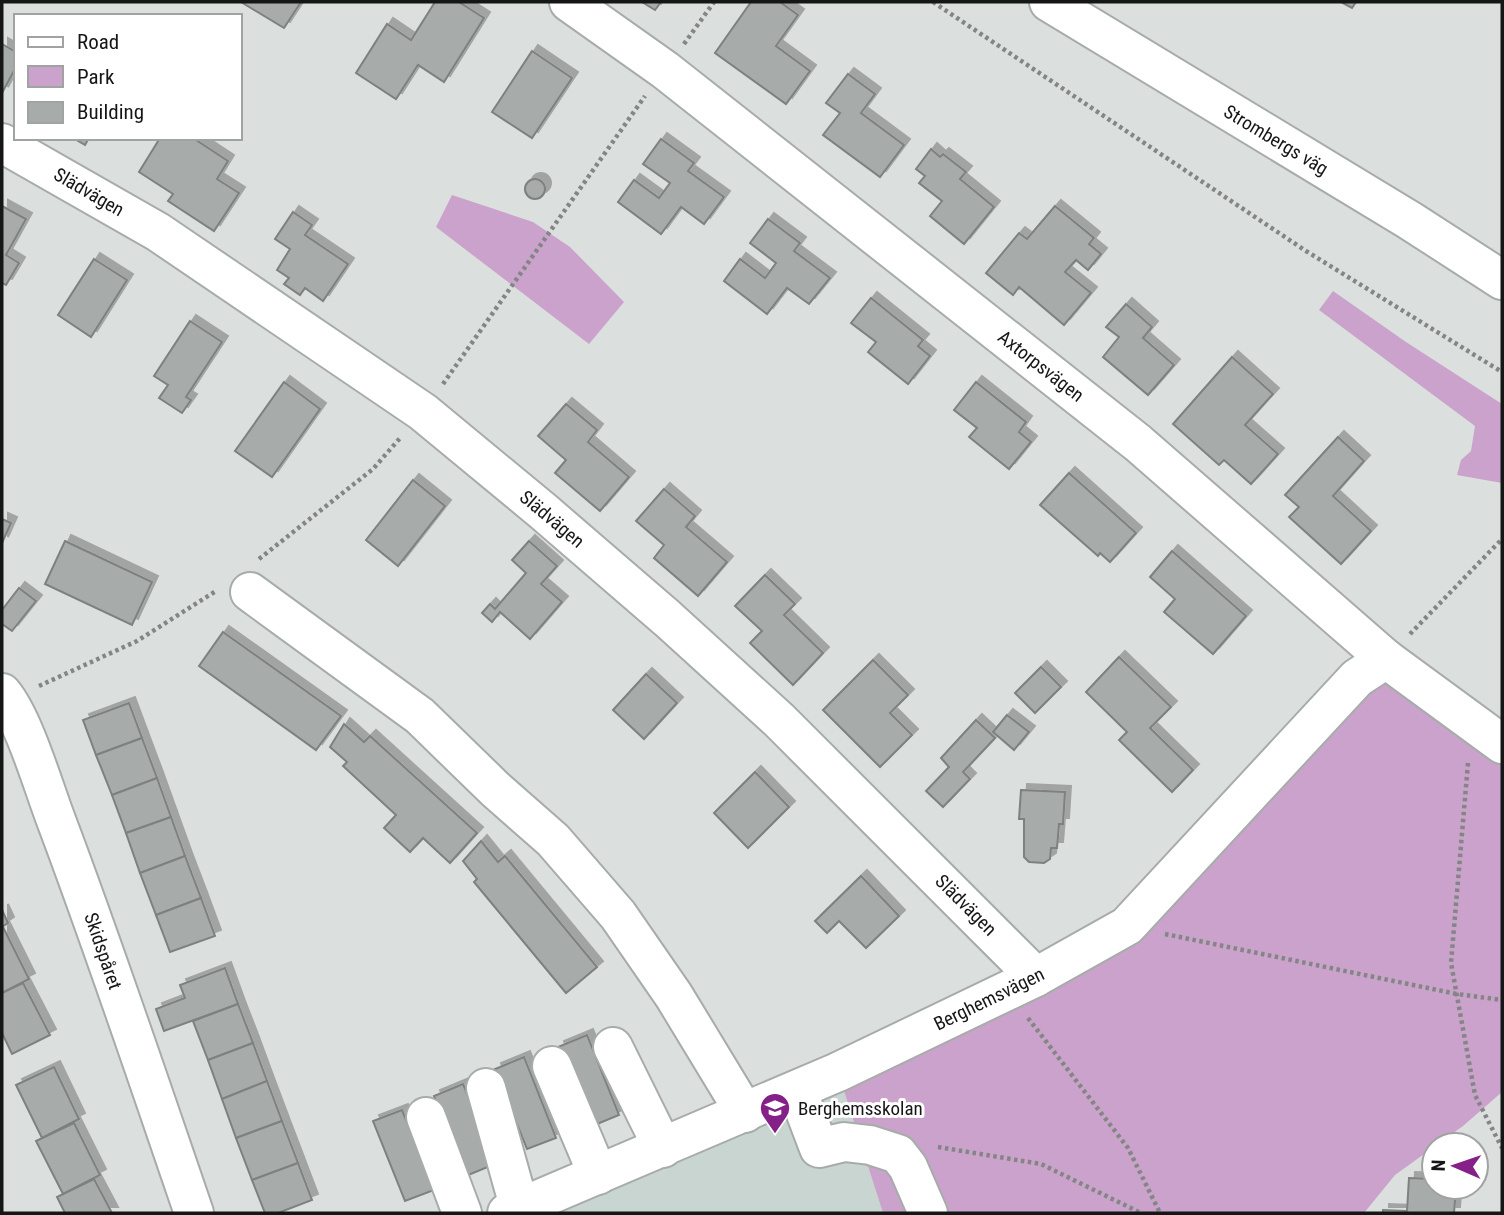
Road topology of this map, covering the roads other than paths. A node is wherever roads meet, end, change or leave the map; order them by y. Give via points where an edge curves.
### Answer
1 (569, 2) edge
2 (1048, 2) edge
3 (2, 142) edge
4 (1502, 280) edge
5 (250, 592) dead end
6 (1386, 659) junction
7 (2, 692) edge
8 (1502, 744) edge
9 (1022, 984) junction
10 (613, 1047) dead end
11 (552, 1066) dead end
12 (486, 1088) dead end
13 (797, 1090) junction
14 (745, 1113) junction
15 (426, 1117) dead end
16 (663, 1148) junction
17 (598, 1175) junction
18 (515, 1212) edge
19 (194, 1213) edge
20 (461, 1213) edge
21 (928, 1213) edge

1 - 6 street, Axtorpsvägen via 665,69 1138,443
2 - 4 street, Strombergs väg
3 - 9 street, Slädvägen via 158,232 423,412 668,618 779,720
5 - 14 street via 421,716 552,840 618,915
6 - 8 street, Axtorpsvägen
6 - 9 street, Berghemsvägen via 1357,678 1127,926
7 - 19 street, Skidspåret via 27,743 65,844
9 - 13 street, Berghemsvägen
10 - 16 street
11 - 17 street
12 - 18 street
13 - 14 street, Berghemsvägen
13 - 21 street via 819,1148 844,1142 898,1154
14 - 16 street, Berghemsvägen
15 - 20 street
16 - 17 street, Berghemsvägen
17 - 18 street, Berghemsvägen

